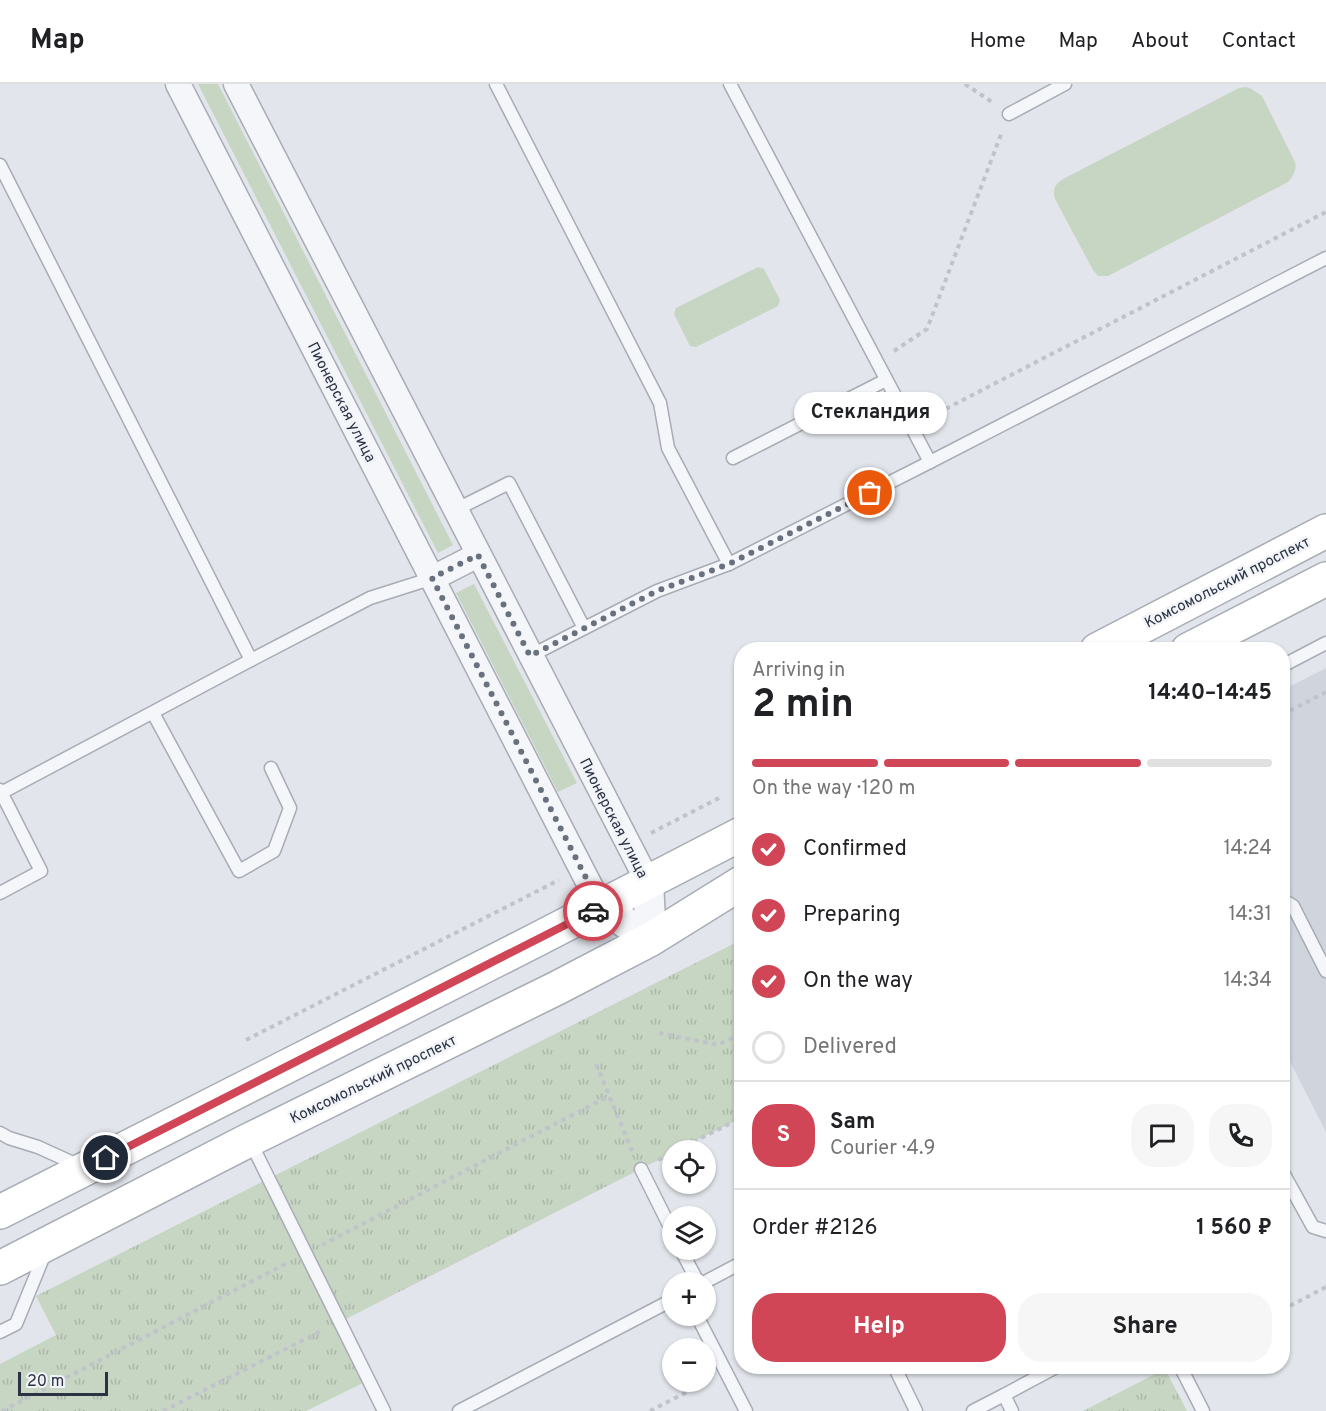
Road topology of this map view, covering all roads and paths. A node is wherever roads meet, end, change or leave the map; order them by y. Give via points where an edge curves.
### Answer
1 (178, 84) edge
2 (236, 84) edge
3 (496, 84) edge
4 (730, 84) edge
5 (965, 84) edge
6 (1065, 84) edge
7 (1009, 114) junction
8 (0, 165) edge
9 (1326, 212) edge
10 (1326, 258) edge
11 (877, 362) junction
12 (886, 380) junction
13 (911, 427) junction
14 (733, 458) dead end
15 (930, 462) junction
16 (455, 510) junction
17 (1326, 531) edge
18 (478, 555) junction
19 (729, 564) junction
20 (432, 578) junction
21 (1326, 579) edge
22 (584, 628) junction
23 (1112, 642) edge
24 (1210, 642) edge
25 (1326, 643) edge
26 (530, 656) junction
27 (251, 660) junction
28 (1290, 662) edge
29 (1326, 692) edge
30 (1290, 711) edge
31 (153, 713) junction
32 (271, 768) dead end
33 (1, 791) edge
34 (723, 796) dead end
35 (734, 838) edge
36 (628, 844) junction
37 (581, 868) junction
38 (648, 882) junction
39 (734, 887) edge
40 (0, 893) edge
41 (1290, 904) edge
42 (601, 907) junction
43 (651, 939) junction
44 (1326, 971) edge
45 (659, 1033) dead end
46 (734, 1037) edge
47 (246, 1040) dead end
48 (596, 1064) dead end
49 (734, 1122) edge
50 (0, 1133) edge
51 (249, 1140) junction
52 (697, 1140) edge
53 (632, 1150) dead end
54 (86, 1168) junction
55 (641, 1169) dead end
56 (1290, 1185) edge
57 (662, 1211) edge
58 (0, 1212) edge
59 (1326, 1231) edge
60 (50, 1243) junction
61 (734, 1267) edge
62 (0, 1268) edge
63 (716, 1276) edge
64 (1326, 1287) edge
65 (662, 1305) edge
66 (1290, 1306) edge
67 (340, 1322) junction
68 (702, 1326) edge
69 (0, 1332) edge
70 (726, 1371) junction
71 (898, 1374) edge
72 (1043, 1374) edge
73 (1184, 1374) edge
74 (1004, 1395) junction
75 (162, 1411) edge
76 (384, 1411) edge
77 (459, 1411) edge
78 (650, 1411) edge
79 (746, 1411) edge
80 (916, 1411) edge
81 (973, 1411) edge
82 (1012, 1411) edge
83 (1203, 1411) edge

1 - 20 street, Пионерская улица
2 - 16 street, Пионерская улица
3 - 19 lane via 660,403 668,448
4 - 11 lane
5 - 7 path
6 - 7 lane
7 - 11 path via 927,329
8 - 27 lane
9 - 13 path
10 - 15 lane
11 - 12 lane
12 - 13 lane
12 - 14 lane
13 - 15 lane
15 - 19 lane
16 - 18 street, Пионерская улица
16 - 22 lane via 509,483
17 - 23 main road, Комсомольский проспект
18 - 20 street
18 - 26 street, Пионерская улица
19 - 22 lane via 657,591
20 - 27 lane via 370,598
20 - 37 street, Пионерская улица
21 - 24 main road
22 - 26 lane
25 - 28 lane
26 - 36 street, Пионерская улица
27 - 31 lane
29 - 30 path
31 - 32 lane via 239,871 274,851 290,808
31 - 33 lane
33 - 40 lane via 41,872
34 - 36 path
35 - 38 main road
36 - 38 street, Пионерская улица
37 - 42 street, Пионерская улица
37 - 47 path
38 - 42 main road
38 - 43 street, Пионерская улица
39 - 43 main road, Комсомольский проспект
41 - 44 lane
42 - 43 street
42 - 54 main road
43 - 51 main road, Комсомольский проспект
45 - 46 path via 718,1045
48 - 53 path
49 - 52 path
50 - 54 lane
51 - 60 main road, Комсомольский проспект
51 - 67 lane
54 - 58 main road
55 - 57 lane
56 - 59 lane via 1313,1227
60 - 62 main road, Комсомольский проспект
60 - 69 lane via 16,1324
61 - 63 lane
64 - 66 path
65 - 77 lane
67 - 75 path
67 - 76 lane
68 - 70 lane
70 - 78 path
70 - 79 lane
71 - 80 lane
72 - 74 lane
73 - 83 lane
74 - 81 lane
74 - 82 lane

